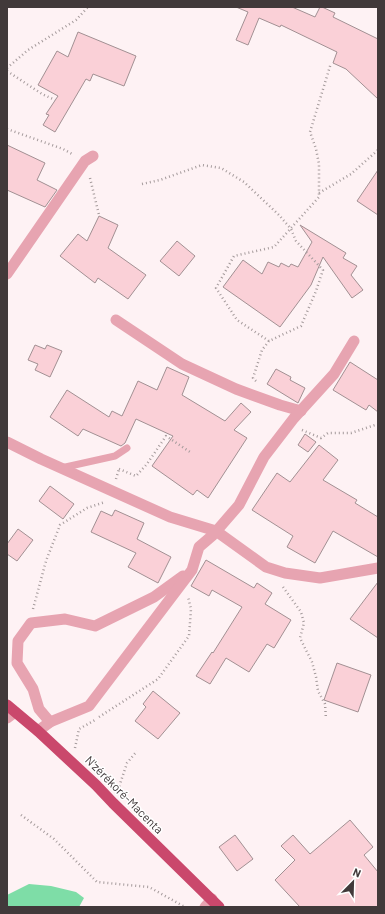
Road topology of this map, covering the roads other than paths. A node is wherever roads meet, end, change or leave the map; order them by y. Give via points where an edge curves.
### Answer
1 (89, 158) road end
2 (7, 274) edge
3 (116, 320) dead end
4 (354, 341) dead end
5 (301, 411) junction
6 (7, 442) edge
7 (127, 448) dead end
8 (61, 468) junction
9 (216, 531) junction
10 (378, 568) edge
11 (192, 570) junction
12 (10, 712) edge
13 (50, 722) junction
14 (38, 731) junction
15 (212, 904) edge

1 - 2 street
3 - 5 street via 182,364 236,389
4 - 5 street via 334,374
5 - 9 street via 264,457 240,505
6 - 8 street
7 - 8 lane via 115,456
8 - 9 street via 170,517
9 - 10 street via 266,567 285,573 320,578
9 - 11 street via 199,547
11 - 13 street via 89,706
11 - 13 street via 154,597 95,626 65,619 31,623 18,641 17,663 33,690 39,709
12 - 14 highway, N'zérékoré-Macenta
13 - 14 street
14 - 15 highway, N'zérékoré-Macenta via 96,785

